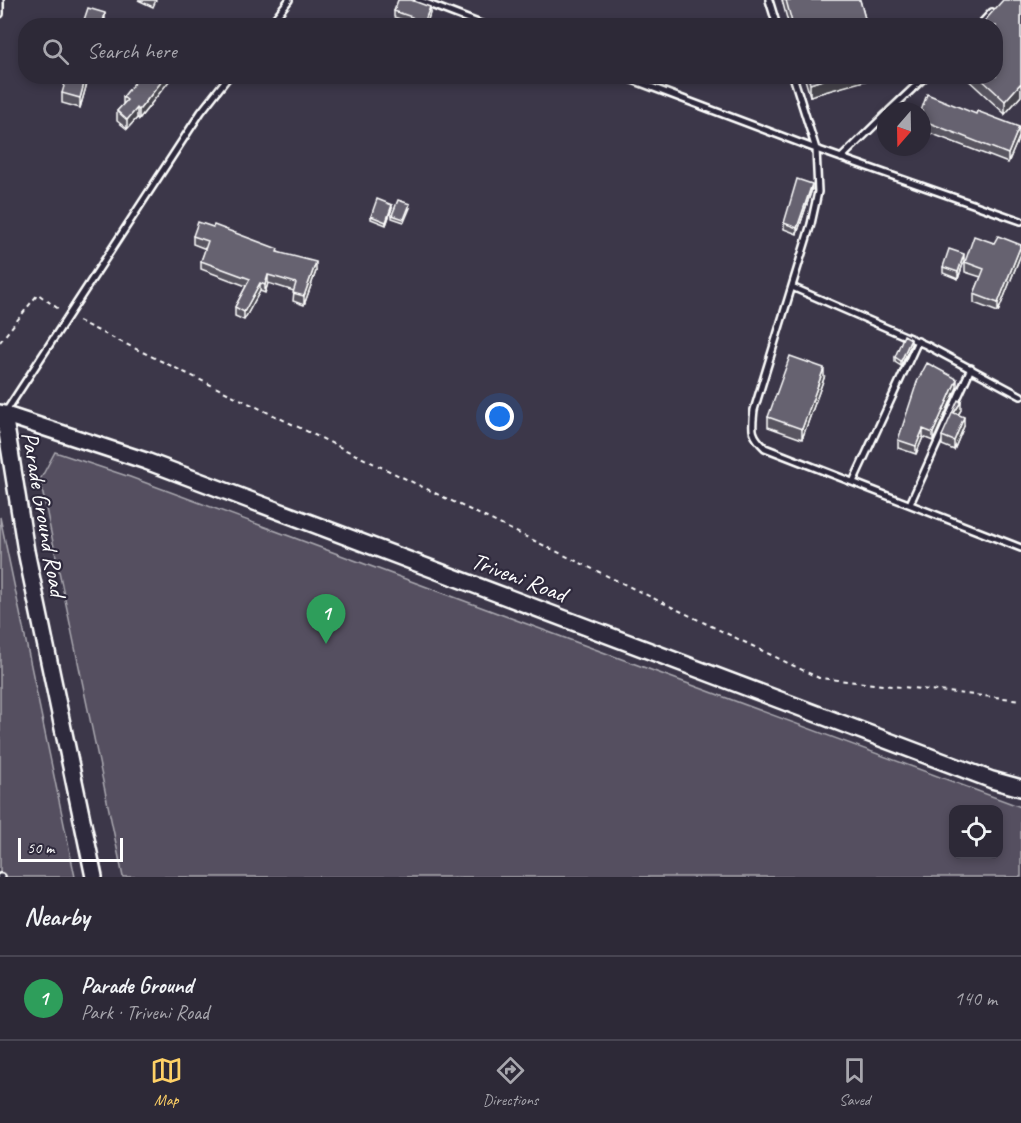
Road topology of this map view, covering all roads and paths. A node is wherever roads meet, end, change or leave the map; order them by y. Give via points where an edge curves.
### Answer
1 (0, 0) edge
2 (289, 0) edge
3 (418, 0) edge
4 (769, 0) edge
5 (998, 6) edge
6 (0, 14) edge
7 (275, 18) edge
8 (465, 18) edge
9 (775, 18) edge
10 (987, 18) edge
11 (223, 84) edge
12 (643, 84) edge
13 (796, 84) edge
14 (918, 84) edge
15 (899, 102) edge
16 (877, 124) edge
17 (816, 149) junction
18 (841, 158) junction
19 (1021, 221) edge
20 (792, 286) junction
21 (70, 316) junction
22 (918, 341) junction
23 (0, 342) edge
24 (971, 368) junction
25 (1021, 396) edge
26 (2, 413) edge
27 (853, 482) junction
28 (910, 504) junction
29 (1021, 548) edge
30 (1021, 700) edge
31 (1021, 788) edge
32 (94, 877) edge

1 - 6 lane
2 - 7 lane
3 - 8 lane
4 - 9 lane
5 - 10 lane
11 - 21 lane, Parade Ground Road
12 - 17 lane
13 - 17 lane
14 - 15 lane
16 - 18 lane
17 - 18 lane
17 - 20 lane via 818,192
18 - 19 lane
20 - 22 lane
20 - 27 lane via 754,410 752,429 765,448
21 - 23 path via 38,294
21 - 26 lane, Parade Ground Road
21 - 30 path via 819,678
22 - 24 lane
22 - 27 lane
24 - 25 lane
24 - 28 lane
26 - 31 main road, Triveni Road via 146,460
26 - 32 main road, Parade Ground Road via 26,551
27 - 28 lane
28 - 29 lane

